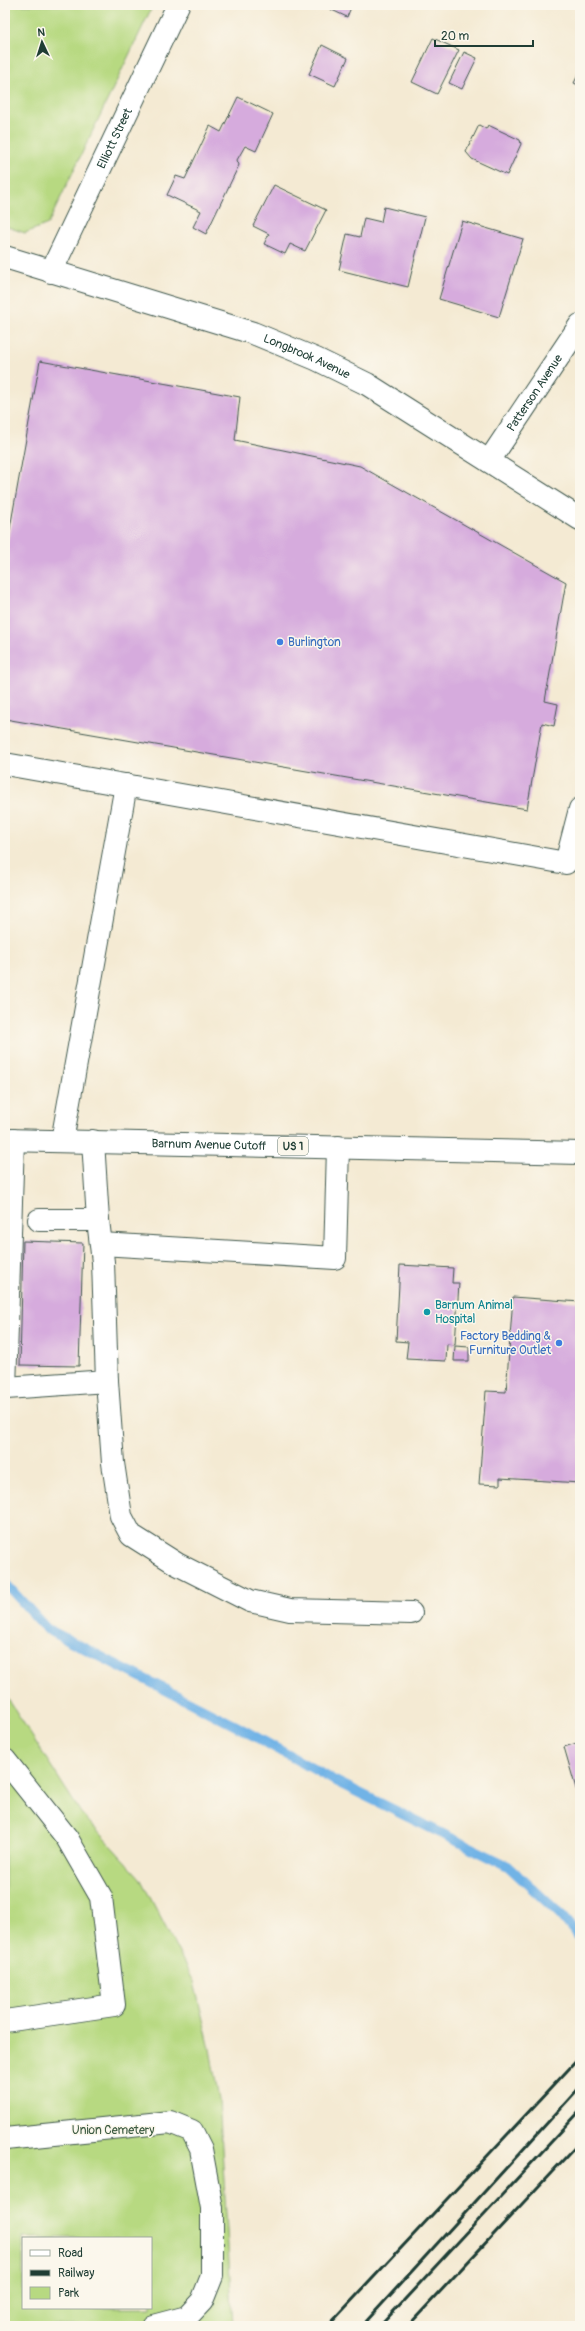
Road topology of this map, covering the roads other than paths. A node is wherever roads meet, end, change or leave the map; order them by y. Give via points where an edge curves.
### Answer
1 (178, 5) edge
2 (5, 257) edge
3 (51, 272) junction
4 (580, 325) edge
5 (489, 461) junction
6 (580, 519) edge
7 (5, 764) edge
8 (126, 785) junction
9 (580, 809) edge
10 (9, 1140) edge
11 (62, 1141) junction
12 (93, 1141) junction
13 (338, 1147) junction
14 (580, 1153) edge
15 (39, 1220) dead end
16 (98, 1220) junction
17 (101, 1244) junction
18 (107, 1381) junction
19 (5, 1388) edge
20 (411, 1613) dead end
21 (5, 1760) edge
22 (5, 2021) edge
23 (5, 2139) edge
24 (153, 2326) edge

1 - 3 street, Elliott Street
2 - 3 street, Longbrook Avenue
3 - 5 street, Longbrook Avenue via 253,333 316,359 366,384
4 - 5 street, Patterson Avenue
5 - 6 street, Longbrook Avenue
7 - 8 street
8 - 9 street via 566,863
8 - 11 street
10 - 11 street, Barnum Avenue Cutoff / US 1
10 - 19 street
11 - 12 street, Barnum Avenue Cutoff / US 1
12 - 13 street, Barnum Avenue Cutoff / US 1
12 - 16 street
13 - 14 street, Barnum Avenue Cutoff / US 1
13 - 17 street via 335,1258
15 - 16 street
16 - 17 street
17 - 18 street
18 - 19 street
18 - 20 street via 113,1463 121,1516 131,1535 177,1564 250,1601 290,1610
21 - 22 street via 66,1838 101,1897 114,2005
23 - 24 street via 170,2122 192,2132 201,2149 212,2208 212,2276 202,2301 187,2317

